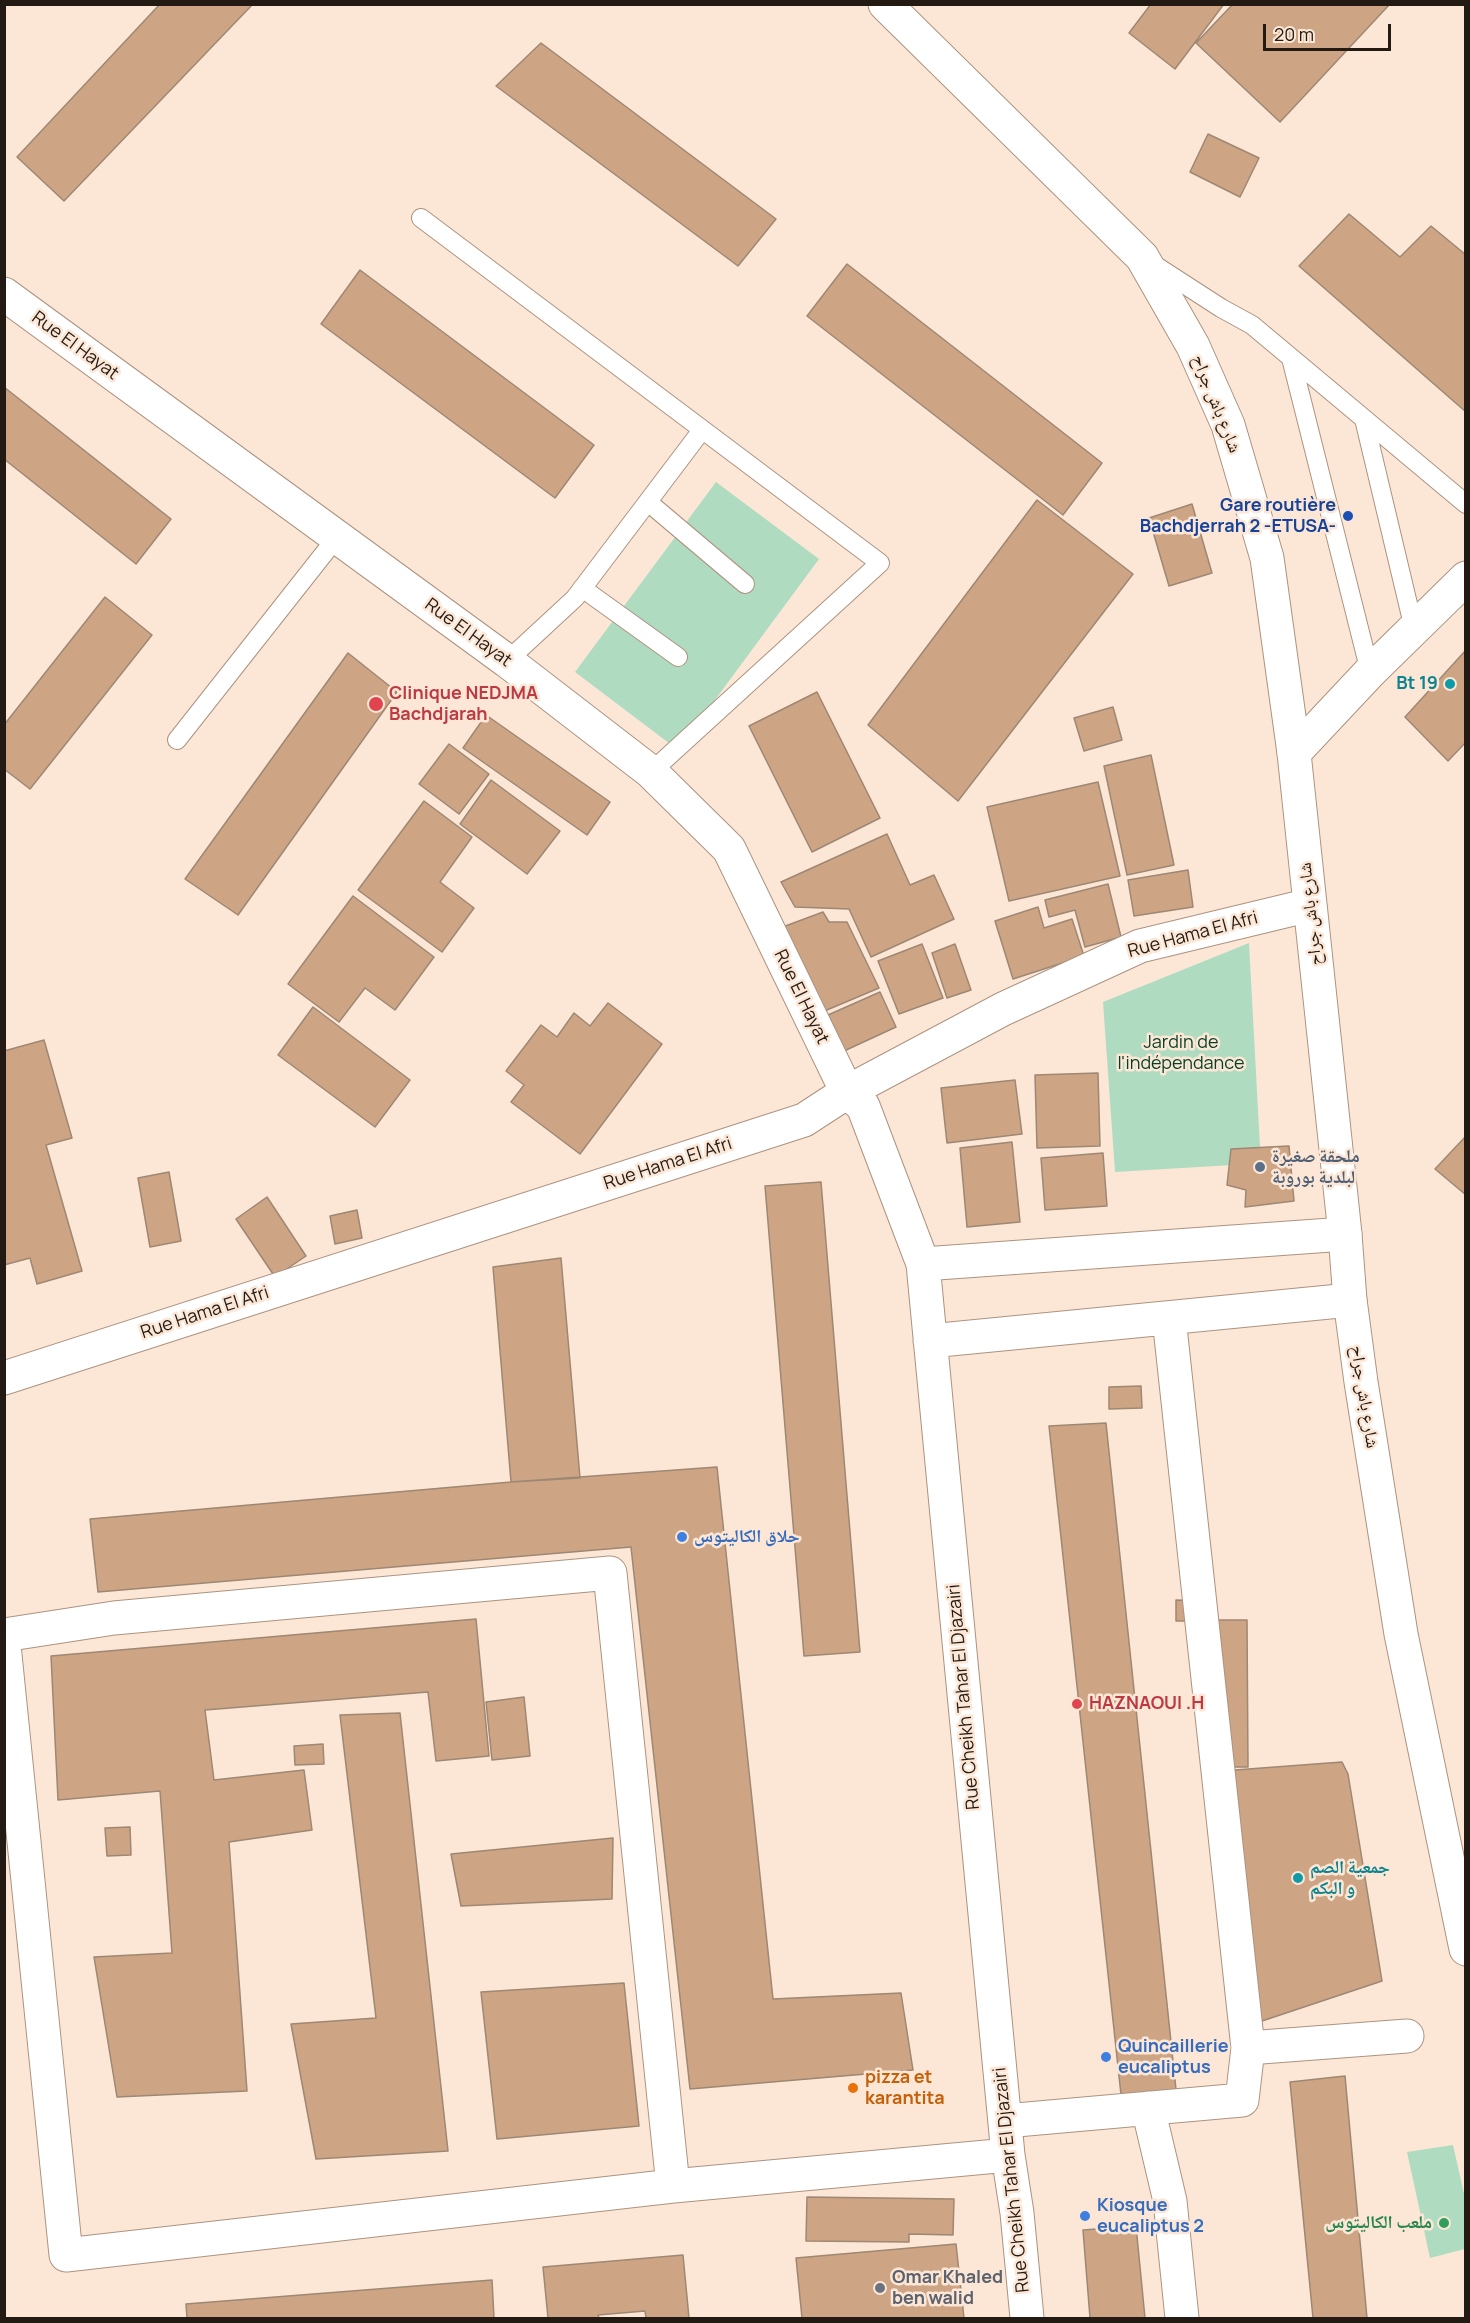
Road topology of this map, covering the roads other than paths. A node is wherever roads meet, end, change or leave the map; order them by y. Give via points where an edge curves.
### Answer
1 (885, 4) edge
2 (421, 218) dead end
3 (1142, 257) junction
4 (4, 294) edge
5 (1291, 358) junction
6 (1364, 419) junction
7 (702, 430) junction
8 (648, 502) junction
9 (1466, 504) edge
10 (337, 537) junction
11 (1466, 578) edge
12 (745, 584) dead end
13 (582, 588) junction
14 (1414, 629) junction
15 (678, 657) dead end
16 (507, 661) junction
17 (1370, 672) junction
18 (177, 740) dead end
19 (1294, 753) junction
20 (651, 772) junction
21 (1310, 904) junction
22 (847, 1092) junction
23 (1345, 1234) junction
24 (923, 1264) junction
25 (1350, 1300) junction
26 (1169, 1318) junction
27 (930, 1341) junction
28 (4, 1378) edge
29 (4, 1635) edge
30 (4, 1645) edge
31 (1459, 1874) edge
32 (1466, 1949) edge
33 (1407, 2036) dead end
34 (1248, 2048) junction
35 (1148, 2108) junction
36 (1005, 2121) junction
37 (1008, 2155) junction
38 (673, 2186) junction
39 (1027, 2319) edge
40 (1182, 2319) edge

1 - 3 street, شارع باش جراح
2 - 7 lane
3 - 5 lane via 1252,325
3 - 19 street, شارع باش جراح via 1193,346 1228,425 1267,558
4 - 10 street, Rue El Hayat
5 - 6 lane
5 - 17 lane
6 - 9 lane
6 - 14 lane
7 - 8 lane
7 - 20 lane via 880,563
8 - 12 lane
8 - 13 lane
10 - 16 street, Rue El Hayat
10 - 18 lane
11 - 14 street
13 - 15 lane
13 - 16 lane
14 - 17 street
16 - 20 street, Rue El Hayat
17 - 19 street
19 - 21 street, شارع باش جراح
20 - 22 street, Rue El Hayat via 729,849
21 - 22 street, Rue Hama El Afri via 1140,946 1004,1009
21 - 23 street, شارع باش جراح
22 - 24 street, Rue Cheikh Tahar El Djazairi via 863,1106
22 - 28 street, Rue Hama El Afri via 804,1120
23 - 24 street
23 - 25 street, شارع باش جراح
24 - 27 street, Rue Cheikh Tahar El Djazairi
25 - 26 street
25 - 31 street, شارع باش جراح via 1401,1634
26 - 27 street
26 - 34 street
27 - 36 street, Rue Cheikh Tahar El Djazairi
29 - 38 street via 114,1618 610,1573
30 - 38 street via 66,2255
31 - 32 street, شارع باش جراح
33 - 34 street
34 - 35 street via 1242,2100
35 - 36 street
35 - 40 street via 1170,2201
36 - 37 street, Rue Cheikh Tahar El Djazairi
37 - 38 street
37 - 39 street, Rue Cheikh Tahar El Djazairi

